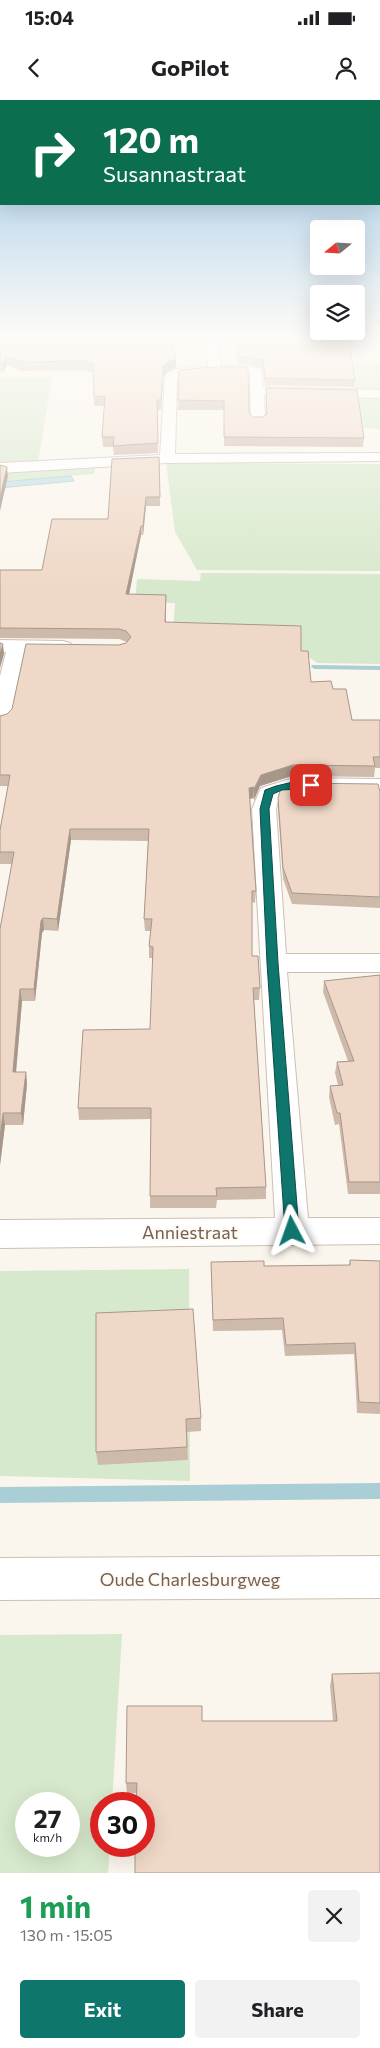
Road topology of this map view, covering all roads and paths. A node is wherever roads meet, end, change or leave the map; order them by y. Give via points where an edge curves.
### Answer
1 (168, 419) edge
2 (258, 419) edge
3 (258, 422) edge
4 (380, 457) edge
5 (167, 460) junction
6 (0, 468) edge
7 (8, 646) edge
8 (82, 647) edge
9 (0, 719) edge
10 (380, 786) edge
11 (272, 963) junction
12 (380, 963) edge
13 (292, 1231) junction
14 (380, 1231) edge
15 (0, 1234) edge
16 (380, 1577) edge
17 (0, 1579) edge

1 - 5 street
2 - 3 street
4 - 5 street
5 - 6 street
7 - 8 street
7 - 9 street
10 - 11 street via 293,785 269,792 264,809
11 - 12 street
11 - 13 street
13 - 14 street, Anniestraat
13 - 15 street, Anniestraat
16 - 17 street, Oude Charlesburgweg

